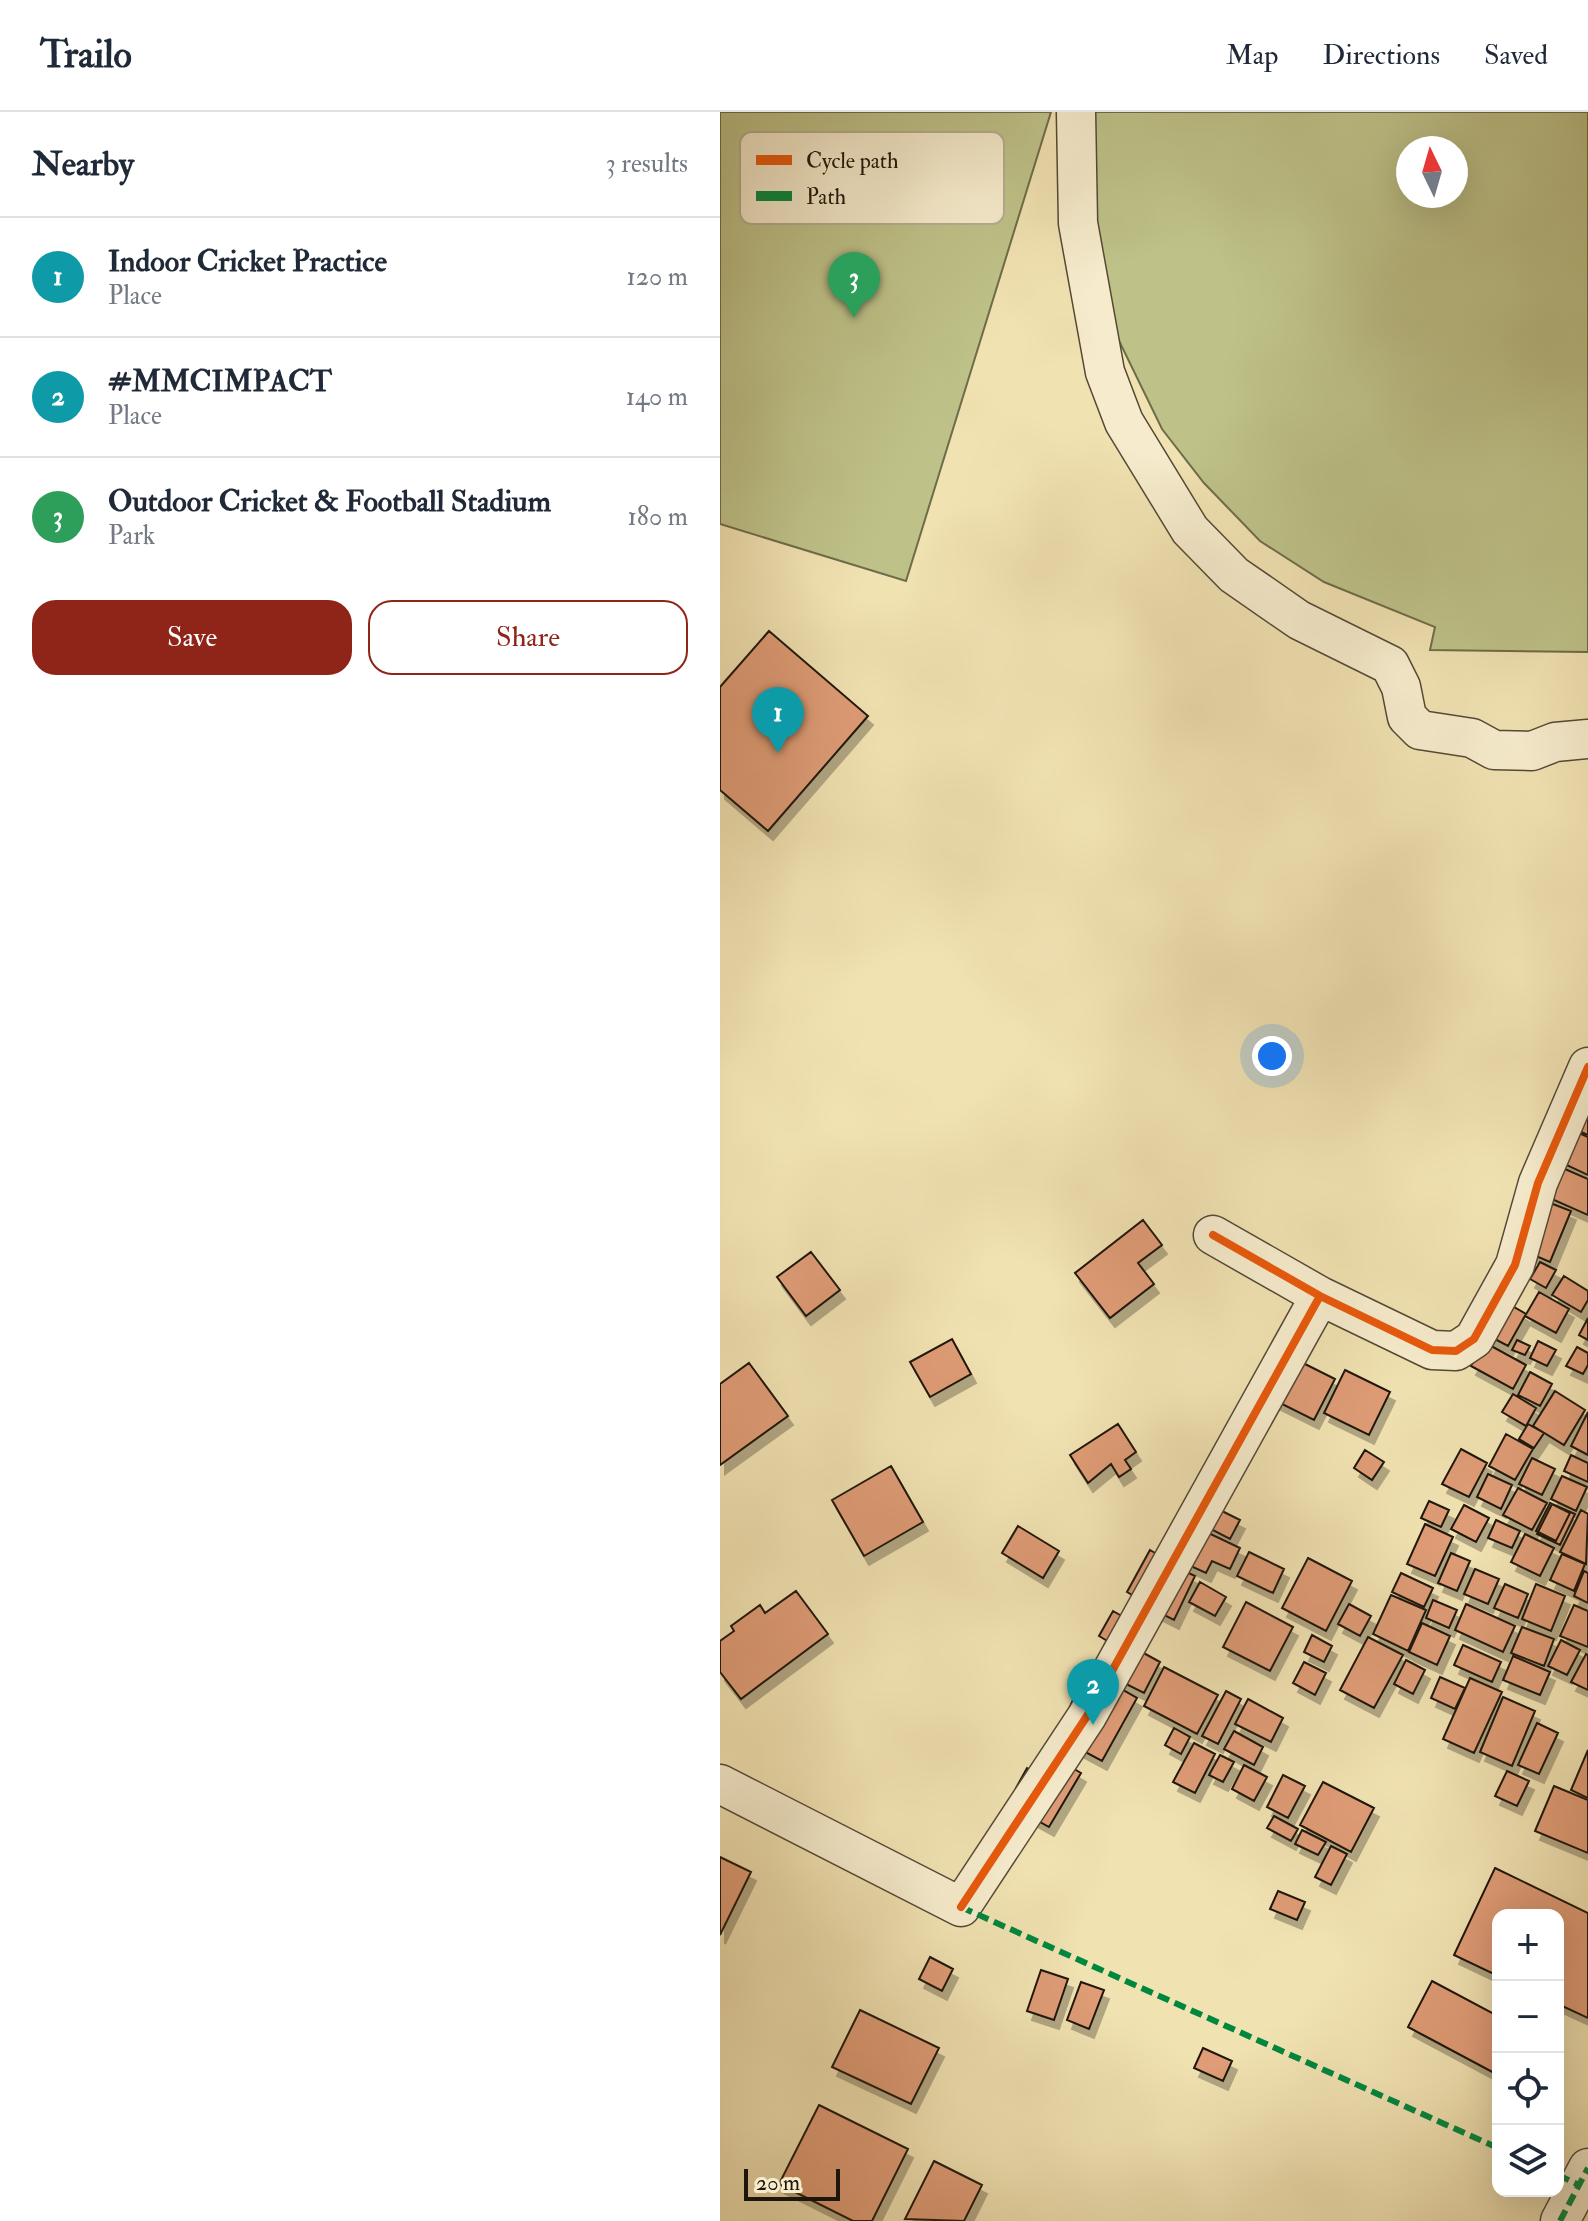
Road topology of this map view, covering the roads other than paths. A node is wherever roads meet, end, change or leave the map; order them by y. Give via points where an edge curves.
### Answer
1 (1076, 112) edge
2 (1588, 739) edge
3 (1588, 1067) edge
4 (1213, 1235) dead end
5 (1320, 1296) junction
6 (720, 1784) edge
7 (1588, 2168) edge
8 (1560, 2221) edge

1 - 2 street via 1078,223 1105,372 1124,422 1190,530 1234,575 1299,620 1390,665 1407,717 1420,730 1472,738 1494,750 1532,751
3 - 5 street via 1538,1183 1515,1265 1474,1339 1456,1351 1432,1350
4 - 5 street
5 - 6 street via 1087,1716 961,1907
7 - 8 street

